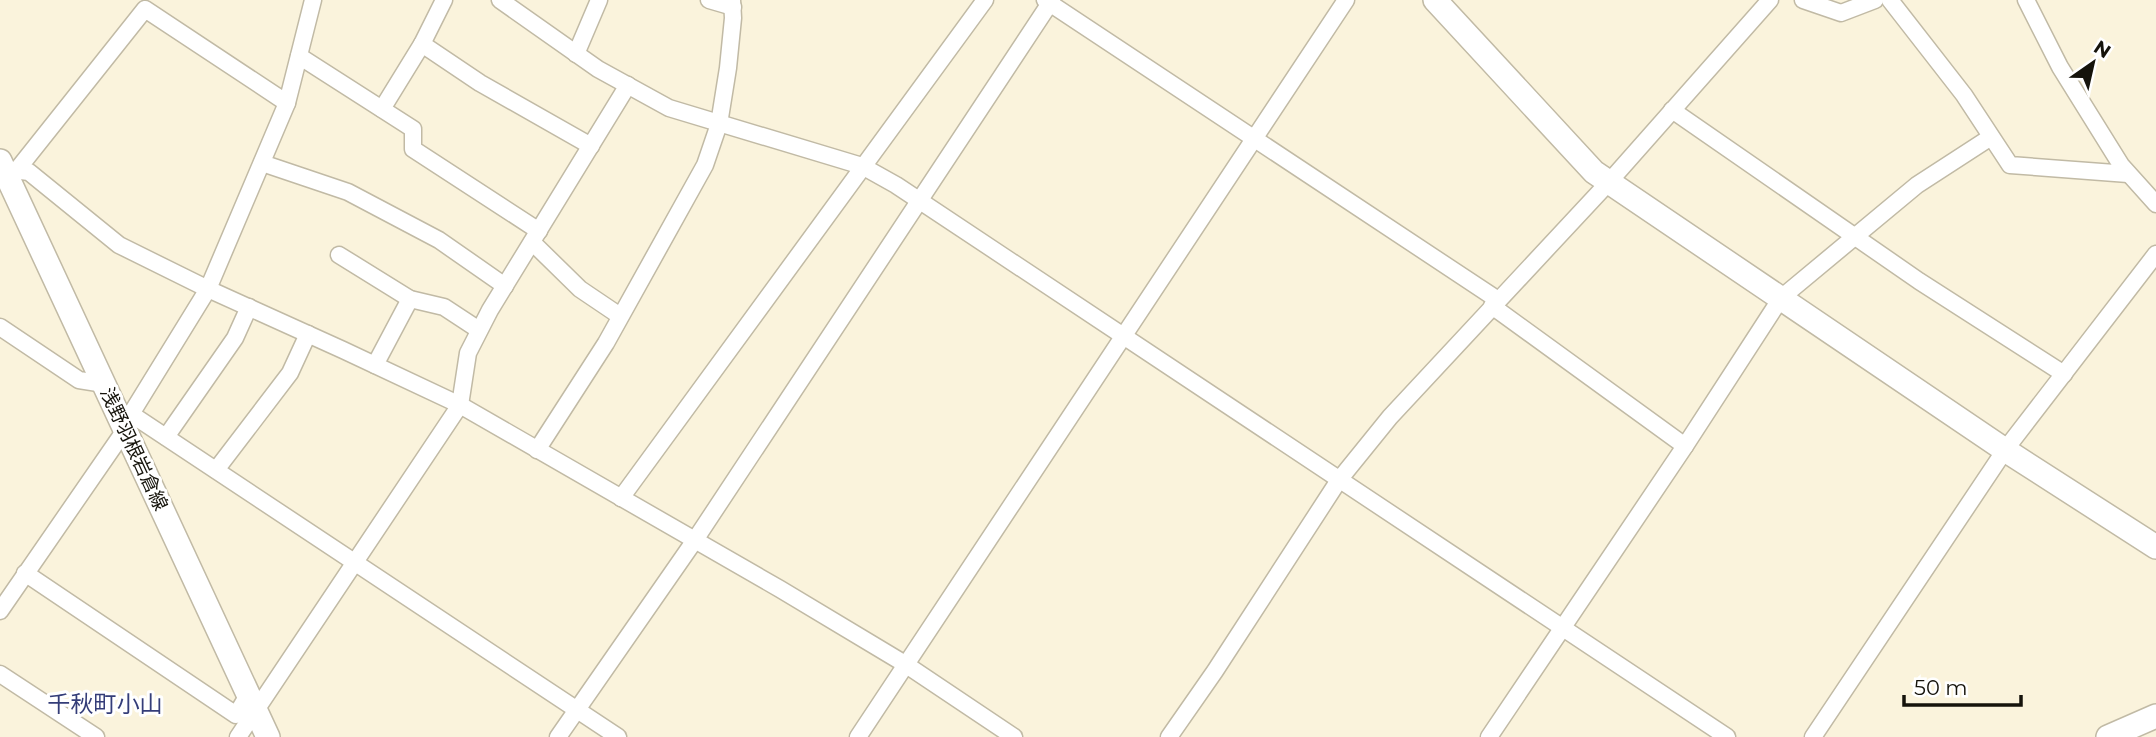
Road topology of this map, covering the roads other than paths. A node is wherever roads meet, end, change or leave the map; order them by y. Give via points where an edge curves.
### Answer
1 (313, 0) edge
2 (444, 0) edge
3 (500, 0) edge
4 (599, 0) edge
5 (709, 0) edge
6 (985, 0) edge
7 (1346, 0) edge
8 (1435, 0) edge
9 (1770, 0) edge
10 (1803, 0) edge
11 (1875, 0) edge
12 (1890, 0) edge
13 (2026, 0) edge
14 (1049, 1) edge
15 (732, 4) edge
16 (148, 5) edge
17 (422, 44) junction
18 (576, 54) junction
19 (299, 56) junction
20 (628, 85) junction
21 (288, 103) junction
22 (382, 109) junction
23 (1672, 110) junction
24 (719, 124) junction
25 (1991, 137) junction
26 (1255, 139) junction
27 (591, 146) junction
28 (262, 163) junction
29 (862, 166) junction
30 (7, 167) edge
31 (2128, 174) junction
32 (1609, 182) junction
33 (920, 201) junction
34 (2156, 204) edge
35 (1854, 235) junction
36 (535, 236) junction
37 (2156, 254) edge
38 (339, 255) dead end
39 (505, 286) junction
40 (208, 289) junction
41 (1781, 298) junction
42 (410, 299) junction
43 (1495, 303) junction
44 (249, 307) junction
45 (620, 316) junction
46 (0, 327) edge
47 (479, 330) junction
48 (308, 334) junction
49 (1123, 337) junction
50 (375, 365) junction
51 (2064, 374) junction
52 (104, 384) junction
53 (460, 405) junction
54 (128, 422) junction
55 (166, 437) junction
56 (1685, 446) junction
57 (537, 450) junction
58 (2005, 450) junction
59 (216, 470) junction
60 (1339, 480) junction
61 (621, 498) junction
62 (695, 540) junction
63 (2156, 547) edge
64 (356, 562) junction
65 (24, 573) junction
66 (0, 611) edge
67 (1562, 626) junction
68 (905, 664) junction
69 (0, 674) edge
70 (252, 703) junction
71 (576, 710) junction
72 (2156, 716) edge
73 (96, 737) edge
74 (238, 737) edge
75 (268, 737) edge
76 (558, 737) edge
77 (618, 737) edge
78 (858, 737) edge
79 (1014, 737) edge
80 (1169, 737) edge
81 (1489, 737) edge
82 (1727, 737) edge
83 (1814, 737) edge
84 (2108, 737) edge

1 - 19 street
2 - 17 street
3 - 18 street
4 - 18 street
5 - 15 street
6 - 29 street
7 - 26 street
8 - 32 street via 1594,172
9 - 23 street
10 - 11 street via 1841,13
12 - 25 street
13 - 31 street via 2060,66
14 - 26 street
14 - 33 street
15 - 24 street
16 - 21 street
16 - 30 street
17 - 22 street
17 - 27 street
18 - 20 street
19 - 21 street
19 - 22 street
20 - 24 street via 668,108
20 - 27 street
21 - 28 street
22 - 36 street via 413,129 413,149
23 - 32 street
23 - 35 street
24 - 29 street
24 - 45 street via 705,166
25 - 31 street via 2011,165
25 - 35 street via 1917,185
26 - 43 street
26 - 49 street
27 - 36 street
28 - 39 street via 348,192 439,240
28 - 40 street
29 - 33 street
29 - 61 street
30 - 40 street via 29,172 119,245
30 - 52 street, 浅野羽根岩倉線
31 - 34 street
32 - 41 street
32 - 43 street
33 - 49 street
33 - 62 street
35 - 41 street
35 - 51 street
36 - 39 street
36 - 45 street via 579,289
37 - 51 street
38 - 42 street
39 - 47 street
40 - 44 street
40 - 54 street
41 - 56 street
41 - 58 street
42 - 47 street via 444,307
42 - 50 street
43 - 56 street
43 - 60 street
44 - 48 street
44 - 55 street via 235,338
45 - 57 street
46 - 52 street via 79,380
47 - 53 street via 468,353
48 - 50 street
48 - 59 street via 290,373
49 - 60 street
49 - 68 street
50 - 53 street
51 - 58 street
52 - 54 street, 浅野羽根岩倉線
53 - 57 street
53 - 64 street
54 - 55 street
54 - 65 street
54 - 70 street, 浅野羽根岩倉線
55 - 59 street
56 - 67 street
57 - 61 street
58 - 63 street
58 - 83 street
59 - 64 street
60 - 67 street
60 - 80 street
61 - 62 street
62 - 68 street
62 - 71 street
64 - 70 street
64 - 71 street
65 - 66 street
65 - 70 street via 236,715
67 - 81 street
67 - 82 street
68 - 78 street
68 - 79 street
69 - 73 street
70 - 74 street
70 - 75 street, 浅野羽根岩倉線
71 - 76 street
71 - 77 street
72 - 84 street

